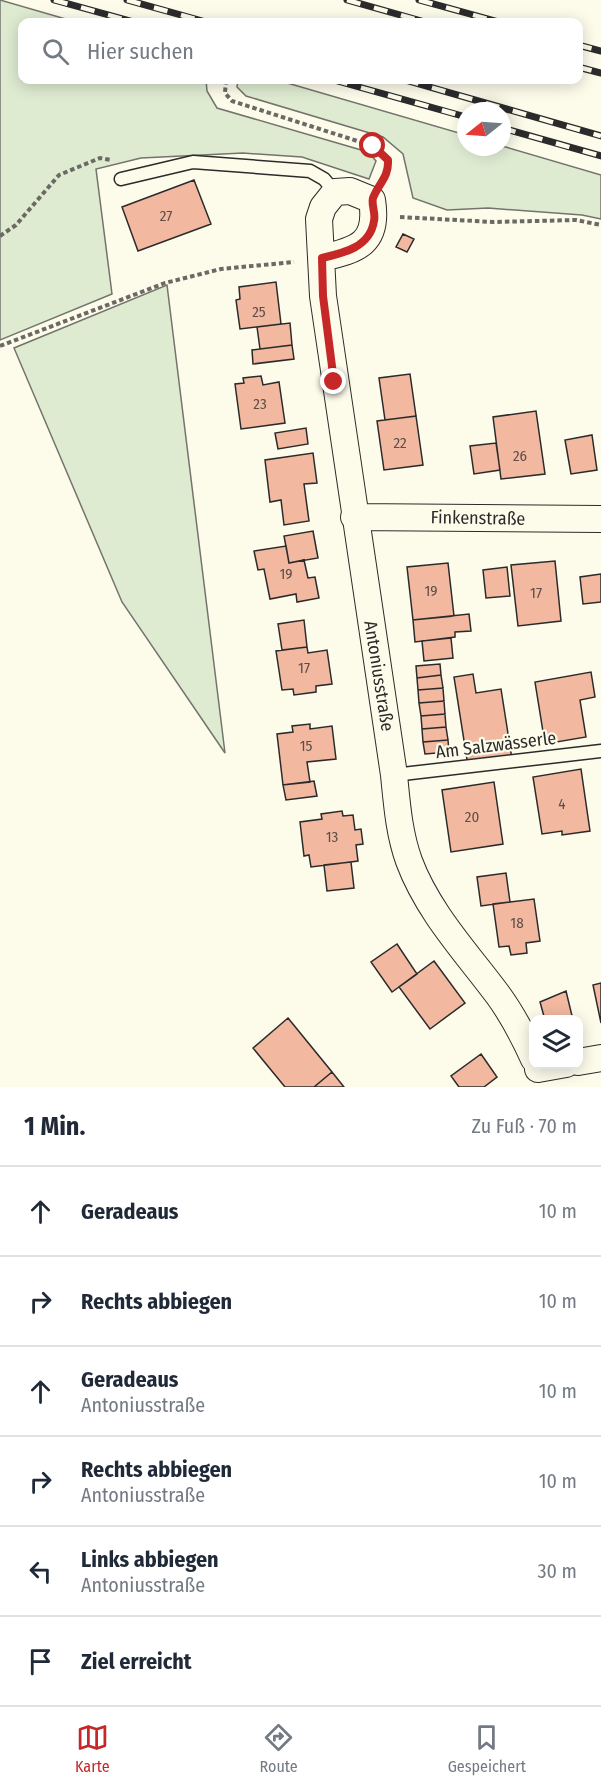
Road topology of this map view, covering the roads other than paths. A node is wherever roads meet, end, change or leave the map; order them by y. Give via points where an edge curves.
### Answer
1 (121, 179) dead end
2 (335, 192) junction
3 (322, 258) junction
4 (354, 517) junction
5 (601, 519) edge
6 (601, 751) edge
7 (394, 775) junction
8 (601, 1058) edge
9 (583, 1061) edge
10 (537, 1070) edge

1 - 2 lane via 193,162 310,171
2 - 3 street, Antoniusstraße via 319,219
2 - 3 street via 350,191 374,209 370,235 351,251
3 - 4 street, Antoniusstraße via 323,296
4 - 5 street, Finkenstraße
4 - 7 street, Antoniusstraße
6 - 7 lane, Am Salzwässerle
7 - 10 street, Antoniusstraße via 399,826 424,893 499,996
8 - 9 street

